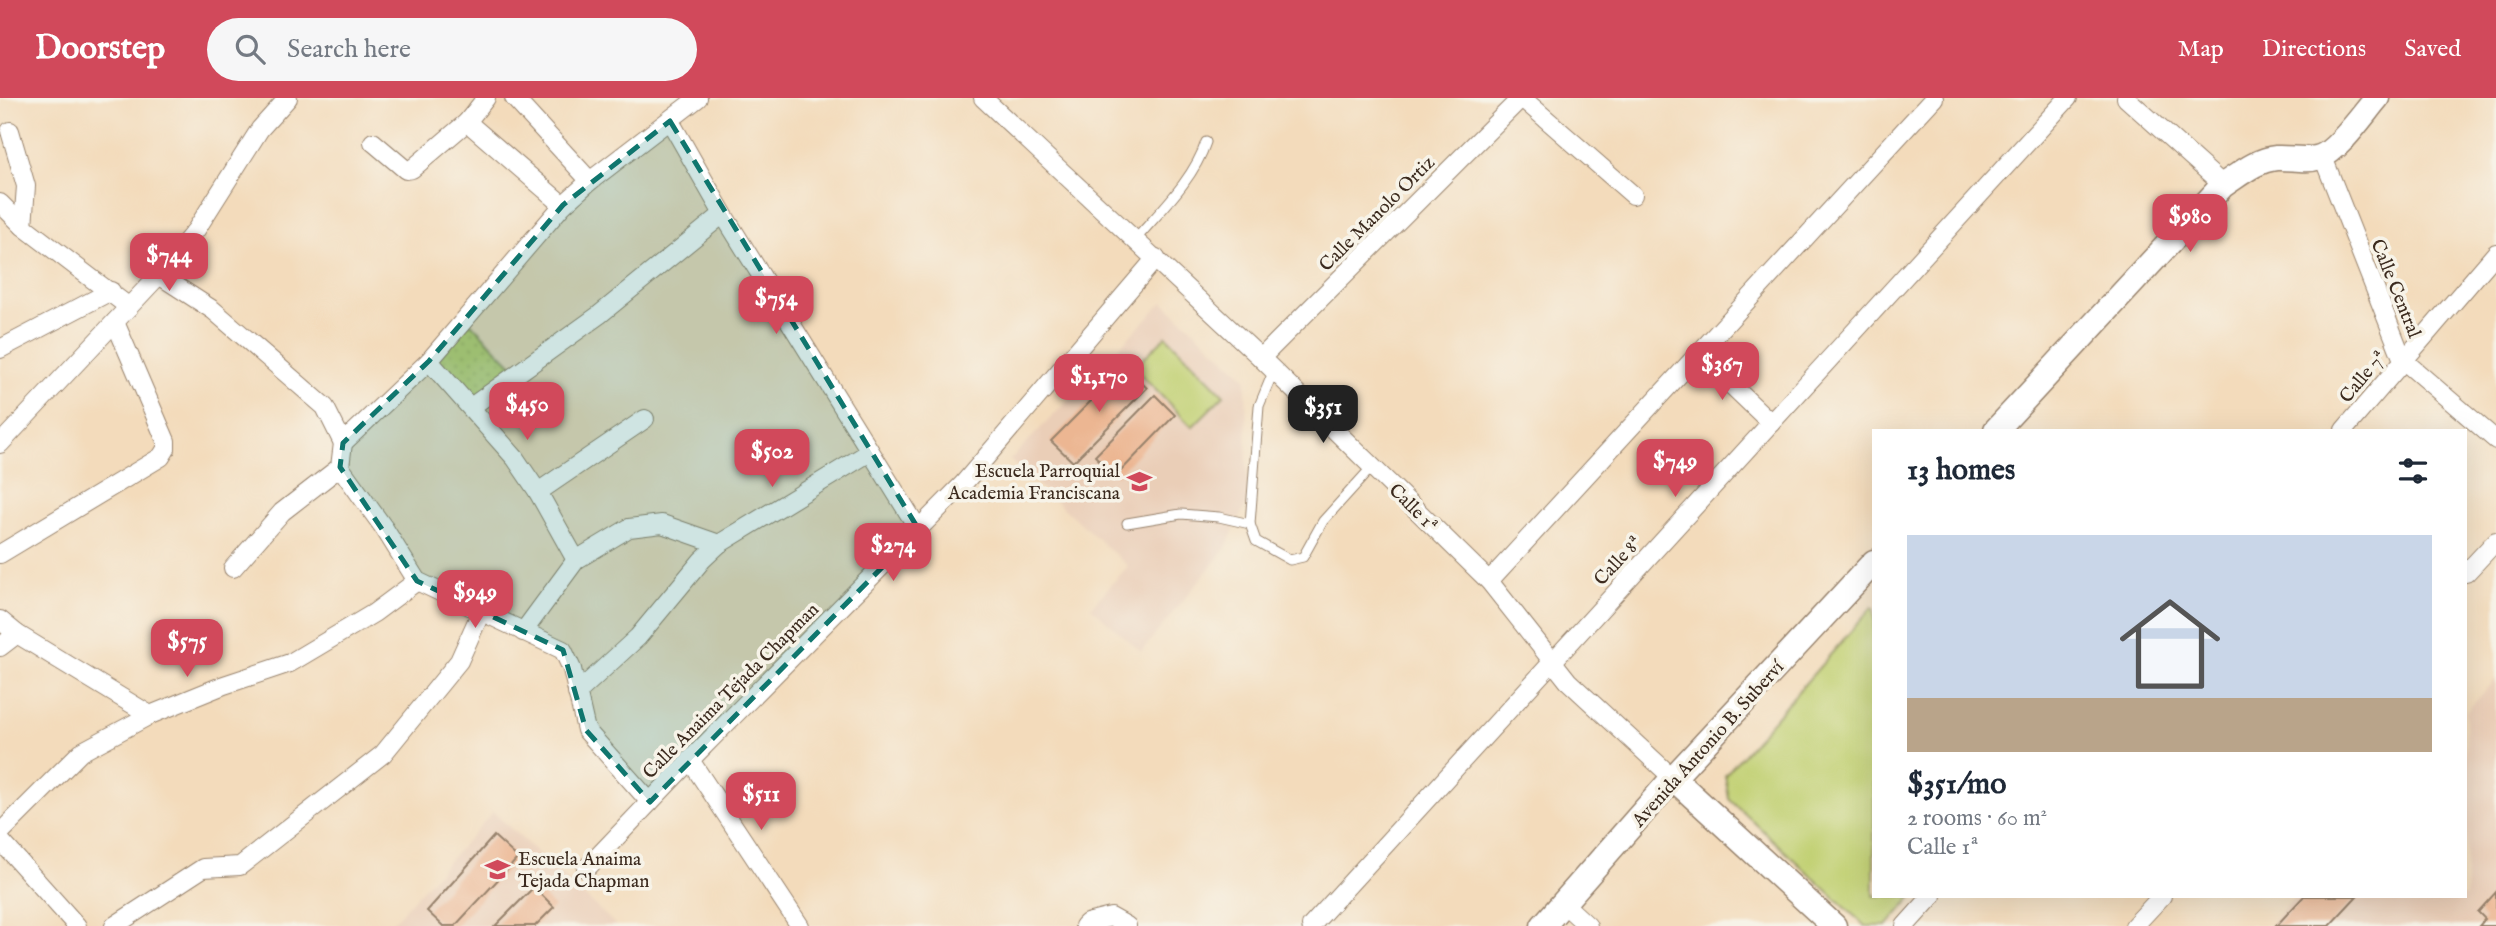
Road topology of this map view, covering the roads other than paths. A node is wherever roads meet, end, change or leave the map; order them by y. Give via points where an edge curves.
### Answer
1 (288, 98) edge
2 (486, 98) edge
3 (514, 98) edge
4 (698, 98) edge
5 (983, 98) edge
6 (1521, 98) edge
7 (1934, 98) edge
8 (2068, 98) edge
9 (2126, 98) edge
10 (2377, 98) edge
11 (670, 121) junction
12 (467, 122) junction
13 (10, 131) dead end
14 (373, 142) dead end
15 (1206, 142) dead end
16 (2323, 157) junction
17 (590, 181) junction
18 (2223, 186) junction
19 (1633, 195) dead end
20 (0, 203) edge
21 (563, 205) junction
22 (723, 214) junction
23 (23, 226) junction
24 (1136, 239) junction
25 (2496, 253) edge
26 (1156, 258) junction
27 (159, 275) junction
28 (111, 291) junction
29 (129, 307) junction
30 (115, 323) junction
31 (0, 348) edge
32 (1699, 354) junction
33 (2403, 360) junction
34 (429, 361) junction
35 (1267, 364) junction
36 (471, 407) junction
37 (645, 419) dead end
38 (1771, 423) junction
39 (1997, 429) edge
40 (2345, 429) edge
41 (2496, 440) edge
42 (344, 443) junction
43 (0, 444) edge
44 (870, 452) junction
45 (1373, 466) junction
46 (340, 467) junction
47 (538, 492) junction
48 (1126, 523) dead end
49 (1250, 524) junction
50 (919, 530) junction
51 (2496, 541) edge
52 (719, 544) junction
53 (0, 554) edge
54 (576, 560) junction
55 (1872, 564) edge
56 (233, 568) dead end
57 (2467, 572) edge
58 (417, 581) junction
59 (1489, 581) junction
60 (481, 612) junction
61 (0, 620) edge
62 (523, 632) junction
63 (17, 634) junction
64 (0, 647) edge
65 (1553, 661) junction
66 (577, 694) junction
67 (150, 715) junction
68 (690, 760) junction
69 (1673, 778) junction
70 (650, 802) junction
71 (0, 833) edge
72 (0, 840) edge
73 (586, 869) dead end
74 (1930, 898) edge
75 (2160, 898) edge
76 (1563, 904) junction
77 (78, 926) edge
78 (114, 926) edge
79 (800, 926) edge
80 (1084, 926) edge
81 (1127, 926) edge
82 (1311, 926) edge
83 (1543, 926) edge
84 (1588, 926) edge
85 (1834, 926) edge
86 (1905, 926) edge
87 (2134, 926) edge

1 - 27 street via 260,129 197,230
2 - 12 street
3 - 17 street
4 - 11 street
5 - 24 street, Calle 1ª
6 - 19 street
6 - 35 street, Calle Manolo Ortiz
7 - 32 street
8 - 38 street, Calle 8ª
9 - 18 street
10 - 16 main road
11 - 17 street
11 - 22 street
12 - 14 street via 412,169 407,170
12 - 21 street
13 - 23 street via 26,186
15 - 24 lane via 1201,158
16 - 18 main road via 2276,158 2255,164
16 - 33 street, Calle Central
17 - 21 street
18 - 39 main road
20 - 23 street
21 - 34 street
22 - 36 street via 599,315
22 - 44 street
23 - 28 street
24 - 26 street, Calle 1ª
25 - 33 street, Calle 7ª
26 - 35 street, Calle 1ª
26 - 50 street, Calle Anaima Tejada Chapman
27 - 29 street
27 - 42 street via 213,310 325,407
28 - 29 street
28 - 31 street
29 - 30 street
30 - 43 street
30 - 53 street via 166,449 161,457
32 - 38 street
32 - 59 street
33 - 40 street, Calle 7ª
33 - 41 street, Calle Central
34 - 36 street
34 - 42 street
35 - 45 street, Calle 1ª
35 - 49 lane via 1259,406
36 - 47 street
37 - 47 street
38 - 65 street, Calle 8ª
42 - 46 street
44 - 50 street
44 - 52 street
45 - 49 lane via 1323,522 1303,557 1290,560 1256,541
45 - 59 street, Calle 1ª
46 - 56 street via 282,512
46 - 58 street
47 - 54 street
48 - 49 lane via 1181,514
50 - 68 street, Calle Anaima Tejada Chapman
51 - 57 street
52 - 54 street via 662,524 629,528
52 - 66 street via 639,637
54 - 62 street
55 - 69 main road, Avenida Antonio B. Suberví
58 - 60 street
58 - 67 street via 290,663
59 - 65 street, Calle 1ª
60 - 62 street
60 - 78 street via 459,661 383,754 240,866 203,867
61 - 63 street
62 - 66 street via 563,650
63 - 64 street
63 - 67 street
65 - 69 street, Calle 1ª via 1568,681
65 - 82 street, Calle 8ª
66 - 70 street via 586,730
67 - 71 street via 81,752
68 - 70 street, Calle Anaima Tejada Chapman
68 - 79 street
69 - 76 main road, Avenida Antonio B. Suberví
69 - 85 main road, Calle 1ª
70 - 73 street, Calle Anaima Tejada Chapman
72 - 77 street
74 - 86 street
75 - 87 street
76 - 83 main road, Avenida Antonio B. Suberví
76 - 84 street
80 - 81 street via 1111,917

